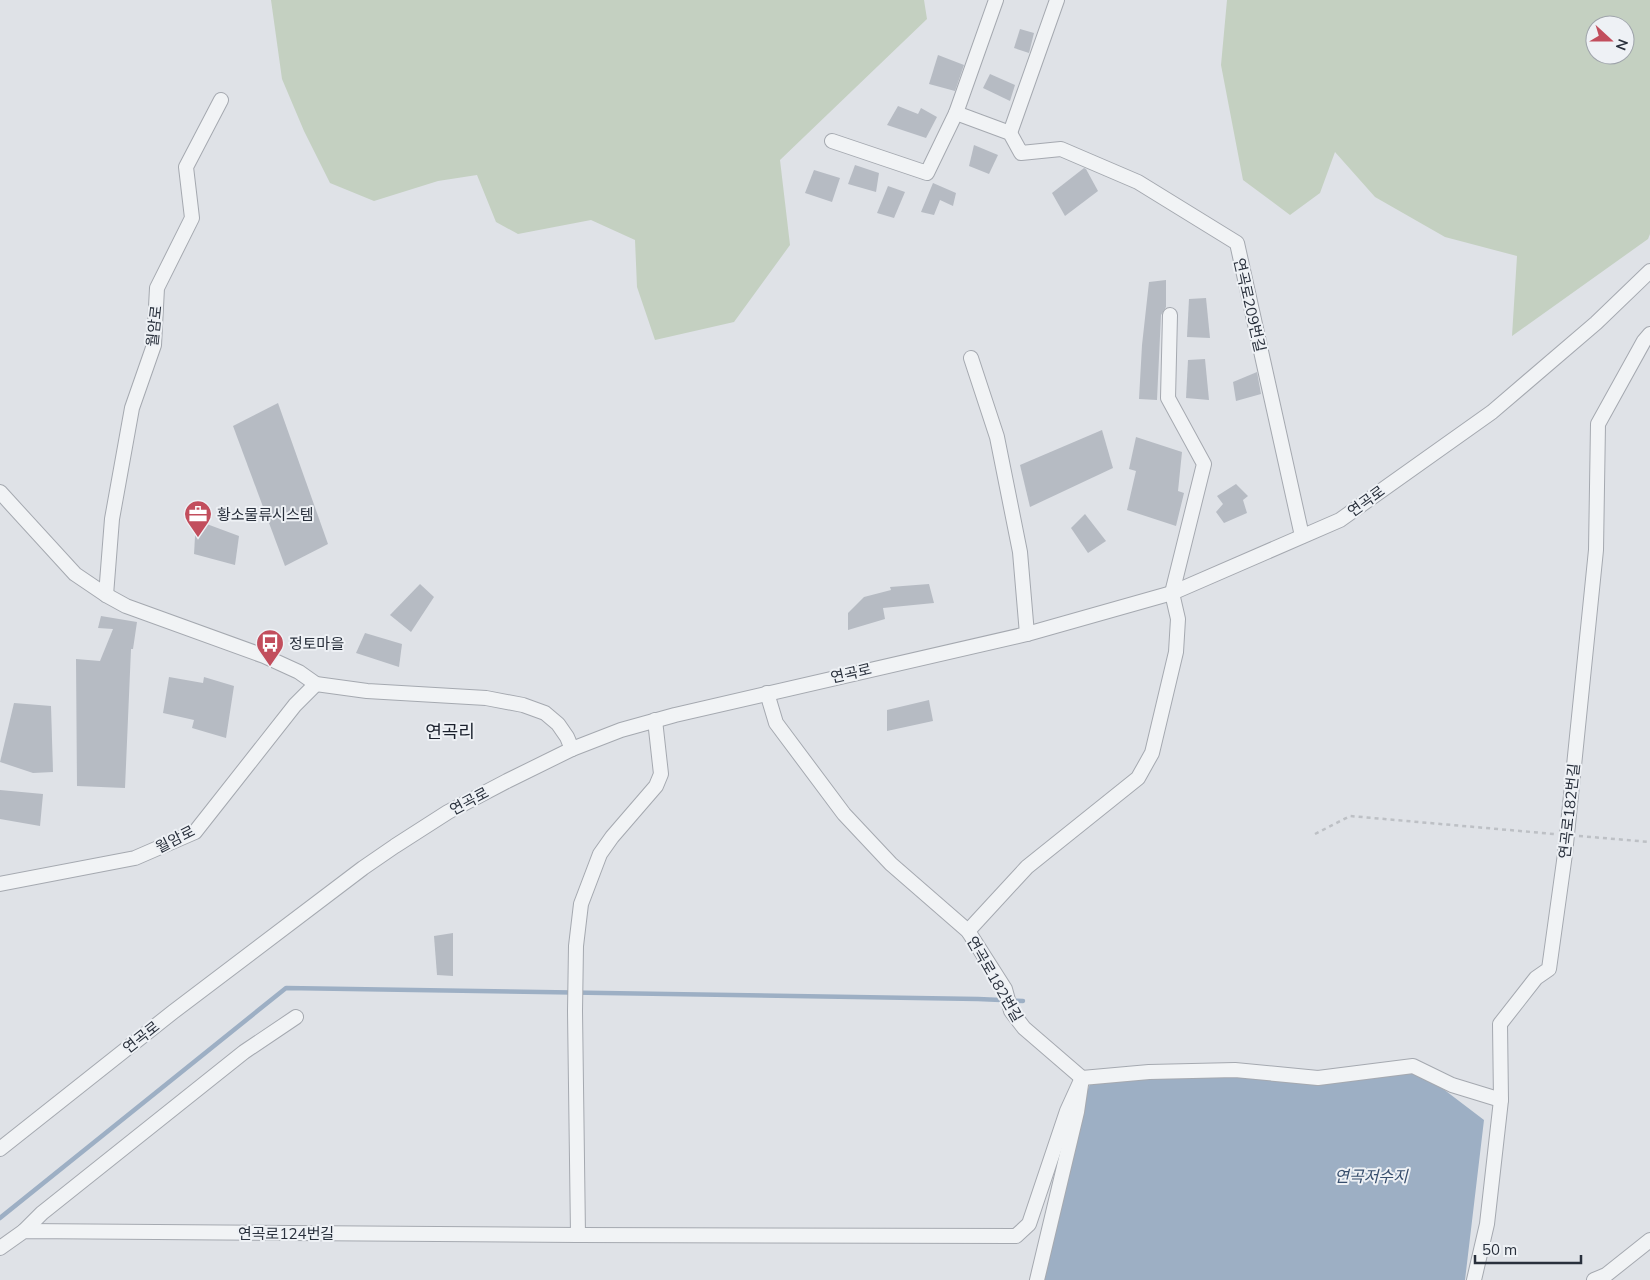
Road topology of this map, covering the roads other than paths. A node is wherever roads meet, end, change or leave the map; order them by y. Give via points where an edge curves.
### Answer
1 (996, 0) edge
2 (1056, 0) edge
3 (221, 100) dead end
4 (956, 113) junction
5 (1010, 133) junction
6 (832, 141) dead end
7 (1650, 271) edge
8 (1170, 315) dead end
9 (1650, 334) edge
10 (972, 358) dead end
11 (0, 492) edge
12 (1302, 536) junction
13 (1172, 592) junction
14 (106, 595) junction
15 (1027, 634) junction
16 (316, 684) junction
17 (766, 693) junction
18 (654, 720) junction
19 (572, 749) junction
20 (0, 884) edge
21 (968, 931) junction
22 (296, 1017) dead end
23 (1082, 1078) junction
24 (1501, 1100) junction
25 (0, 1149) edge
26 (24, 1231) junction
27 (578, 1235) junction
28 (1650, 1240) edge
29 (0, 1248) edge
30 (1037, 1280) edge
31 (1474, 1280) edge
32 (1594, 1280) edge

1 - 4 street
2 - 5 street
3 - 14 street, 월암로 via 186,167 192,218 157,288 154,345 132,408 112,519
4 - 5 street
4 - 6 street via 927,173
5 - 12 street, 연곡로209번길 via 1021,153 1061,149 1138,182 1237,243
7 - 12 street, 연곡로 via 1596,323 1492,412 1340,520
8 - 13 street via 1168,398 1204,464
9 - 24 street, 연곡로182번길 via 1598,424 1596,550 1565,854 1549,969 1536,978 1500,1024
10 - 15 street via 997,437 1018,543
11 - 14 street via 75,574
12 - 13 street, 연곡로
13 - 15 street, 연곡로
13 - 21 street via 1178,619 1176,652 1152,753 1138,778 1027,867
14 - 16 street via 146,614 284,664
15 - 17 street, 연곡로
16 - 19 street via 523,704 545,713 558,724
16 - 20 street, 월암로 via 295,705 194,832 135,858
17 - 18 street, 연곡로
17 - 21 street, 연곡로182번길 via 776,723 844,814 891,864
18 - 19 street, 연곡로
18 - 27 street via 661,774 656,786 600,854 581,904 576,946 575,1011
19 - 25 street, 연곡로 via 448,812 363,868
21 - 23 street, 연곡로182번길 via 1005,989 1011,1011 1024,1028
22 - 26 street via 237,1058 42,1213
23 - 24 street via 1235,1070 1318,1078 1413,1066 1452,1085
23 - 27 street, 연곡로124번길 via 1067,1111 1029,1224 1016,1236
23 - 30 street via 1077,1112
24 - 31 street, 연곡로182번길 via 1487,1224
26 - 27 street, 연곡로124번길
26 - 29 street
28 - 32 street via 1606,1275

